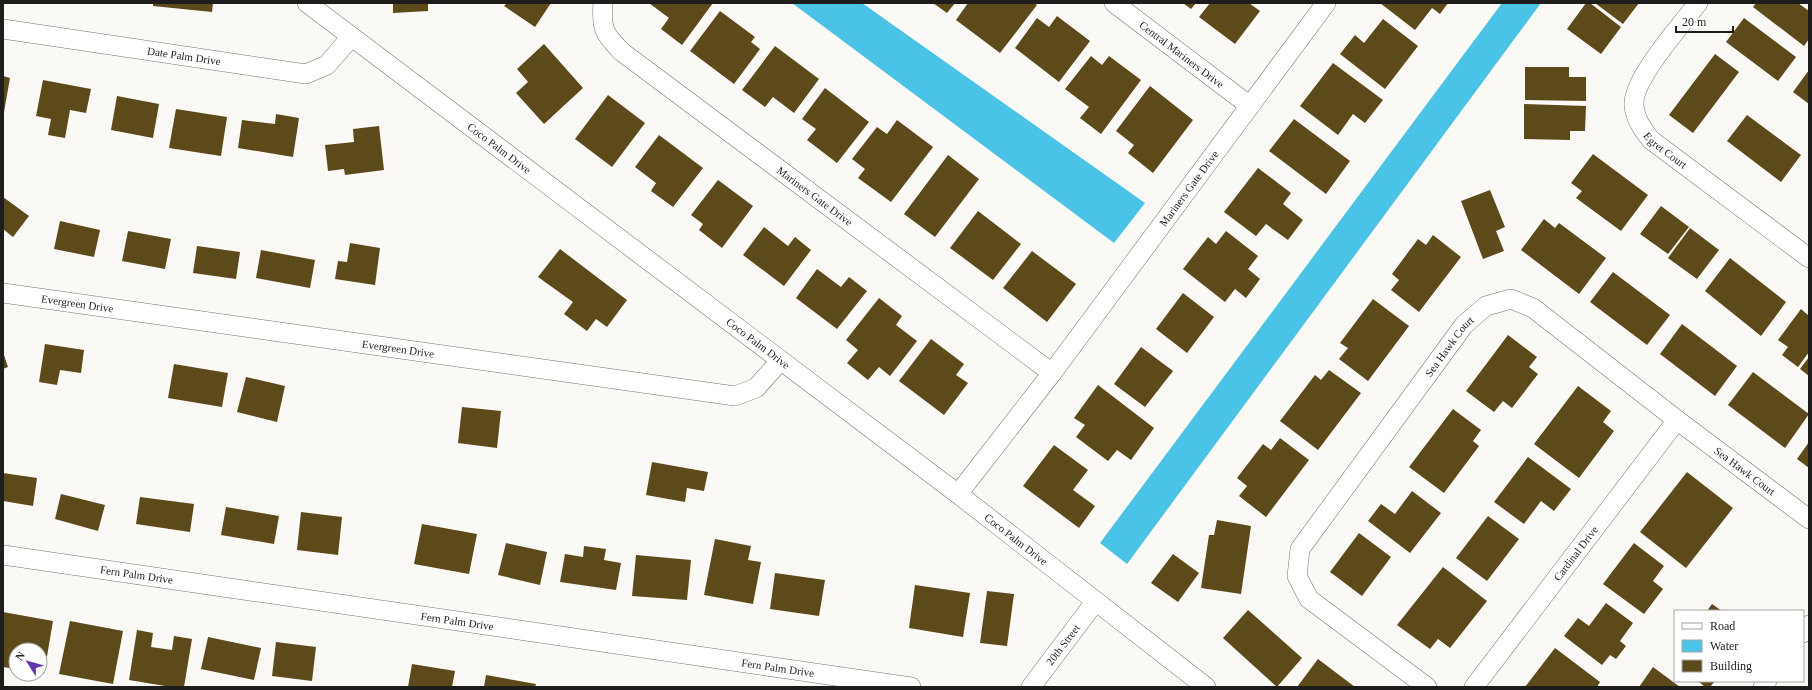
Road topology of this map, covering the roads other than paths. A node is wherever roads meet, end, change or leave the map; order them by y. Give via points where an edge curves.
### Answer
1 (307, 3) edge
2 (603, 3) edge
3 (1114, 3) edge
4 (1326, 3) edge
5 (1698, 3) edge
6 (3, 29) edge
7 (351, 37) junction
8 (1250, 106) junction
9 (1809, 258) edge
10 (3, 293) edge
11 (780, 360) junction
12 (1052, 373) junction
13 (1677, 420) junction
14 (958, 494) junction
15 (1809, 519) edge
16 (3, 555) edge
17 (1095, 602) junction
18 (911, 687) edge
19 (1031, 687) edge
20 (1206, 687) edge
21 (1427, 687) edge
22 (1474, 687) edge

1 - 7 street, Coco Palm Drive
2 - 12 street, Mariners Gate Drive via 602,21 608,38 622,52
3 - 8 street, Central Mariners Drive
4 - 8 street, Mariners Gate Drive
5 - 9 street, Egret Court via 1642,77 1634,106 1640,126 1651,140
6 - 7 street, Date Palm Drive via 306,74 327,65
7 - 11 street, Coco Palm Drive
8 - 12 street, Mariners Gate Drive
10 - 11 street, Evergreen Drive via 735,396 756,388
11 - 14 street, Coco Palm Drive
12 - 14 street, Mariners Gate Drive
13 - 15 street, Sea Hawk Court
13 - 21 street, Sea Hawk Court via 1532,308 1511,299 1486,306 1464,325 1300,549 1297,576 1309,599
13 - 22 street, Cardinal Drive
14 - 17 street, Coco Palm Drive
16 - 18 street, Fern Palm Drive
17 - 19 street, 20th Street
17 - 20 street, Coco Palm Drive

